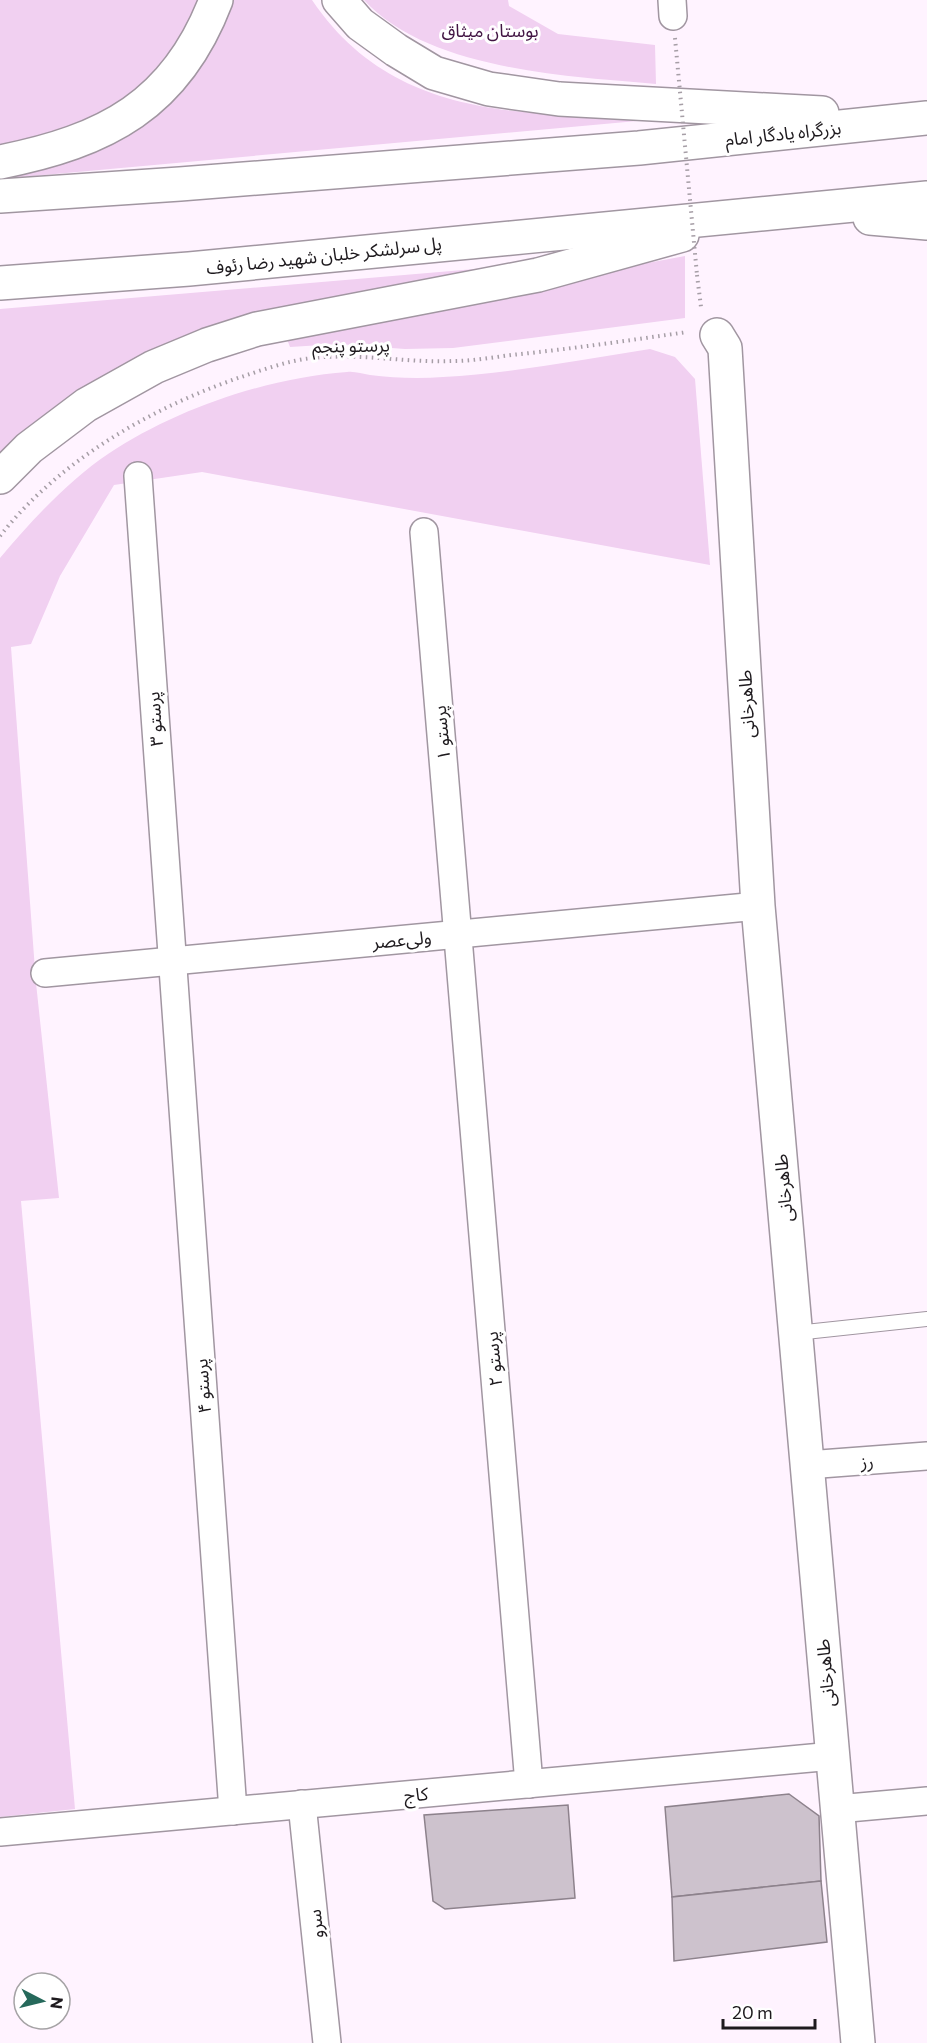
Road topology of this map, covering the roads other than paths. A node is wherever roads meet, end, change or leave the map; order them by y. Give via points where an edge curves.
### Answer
1 (216, 0) edge
2 (339, 0) edge
3 (923, 118) edge
4 (0, 162) edge
5 (0, 196) edge
6 (927, 198) edge
7 (794, 210) junction
8 (760, 214) junction
9 (927, 223) edge
10 (0, 283) edge
11 (711, 333) road end
12 (138, 476) dead end
13 (0, 477) edge
14 (424, 532) dead end
15 (758, 906) junction
16 (457, 934) junction
17 (171, 961) junction
18 (45, 973) dead end
19 (927, 1319) edge
20 (796, 1333) junction
21 (927, 1456) edge
22 (807, 1465) junction
23 (833, 1756) junction
24 (529, 1784) junction
25 (927, 1802) edge
26 (303, 1804) junction
27 (837, 1809) junction
28 (233, 1811) junction
29 (0, 1832) edge
30 (327, 2043) edge
31 (858, 2043) edge

1 - 4 main road via 185,64 145,105 99,134
2 - 3 main road via 360,24 434,73 489,89 559,99
3 - 5 main road, بزرگراه یادگار امام via 639,148
6 - 7 main road
7 - 8 main road
7 - 9 main road
8 - 10 main road, پل سرلشکر خلبان شهید رضا رئوف via 200,268
8 - 13 main road via 538,275 257,329 207,345 154,367 86,405 29,448
11 - 15 main road, طاهرخانی via 726,348
12 - 17 street, پرستو ۳
14 - 16 street, پرستو ۱
15 - 16 street, ولی‌عصر
15 - 20 main road, طاهرخانی
16 - 17 street, ولی‌عصر
16 - 24 street, پرستو ۲
17 - 18 street, ولی‌عصر
17 - 28 street, پرستو ۴
19 - 20 lane
20 - 22 main road, طاهرخانی
21 - 22 street, رز
22 - 23 main road, طاهرخانی
23 - 24 street, کاج
23 - 27 main road, طاهرخانی
24 - 26 street, کاج
25 - 27 street
26 - 28 street, کاج
26 - 30 street, سرو
27 - 31 main road, طاهرخانی
28 - 29 street, کاج

